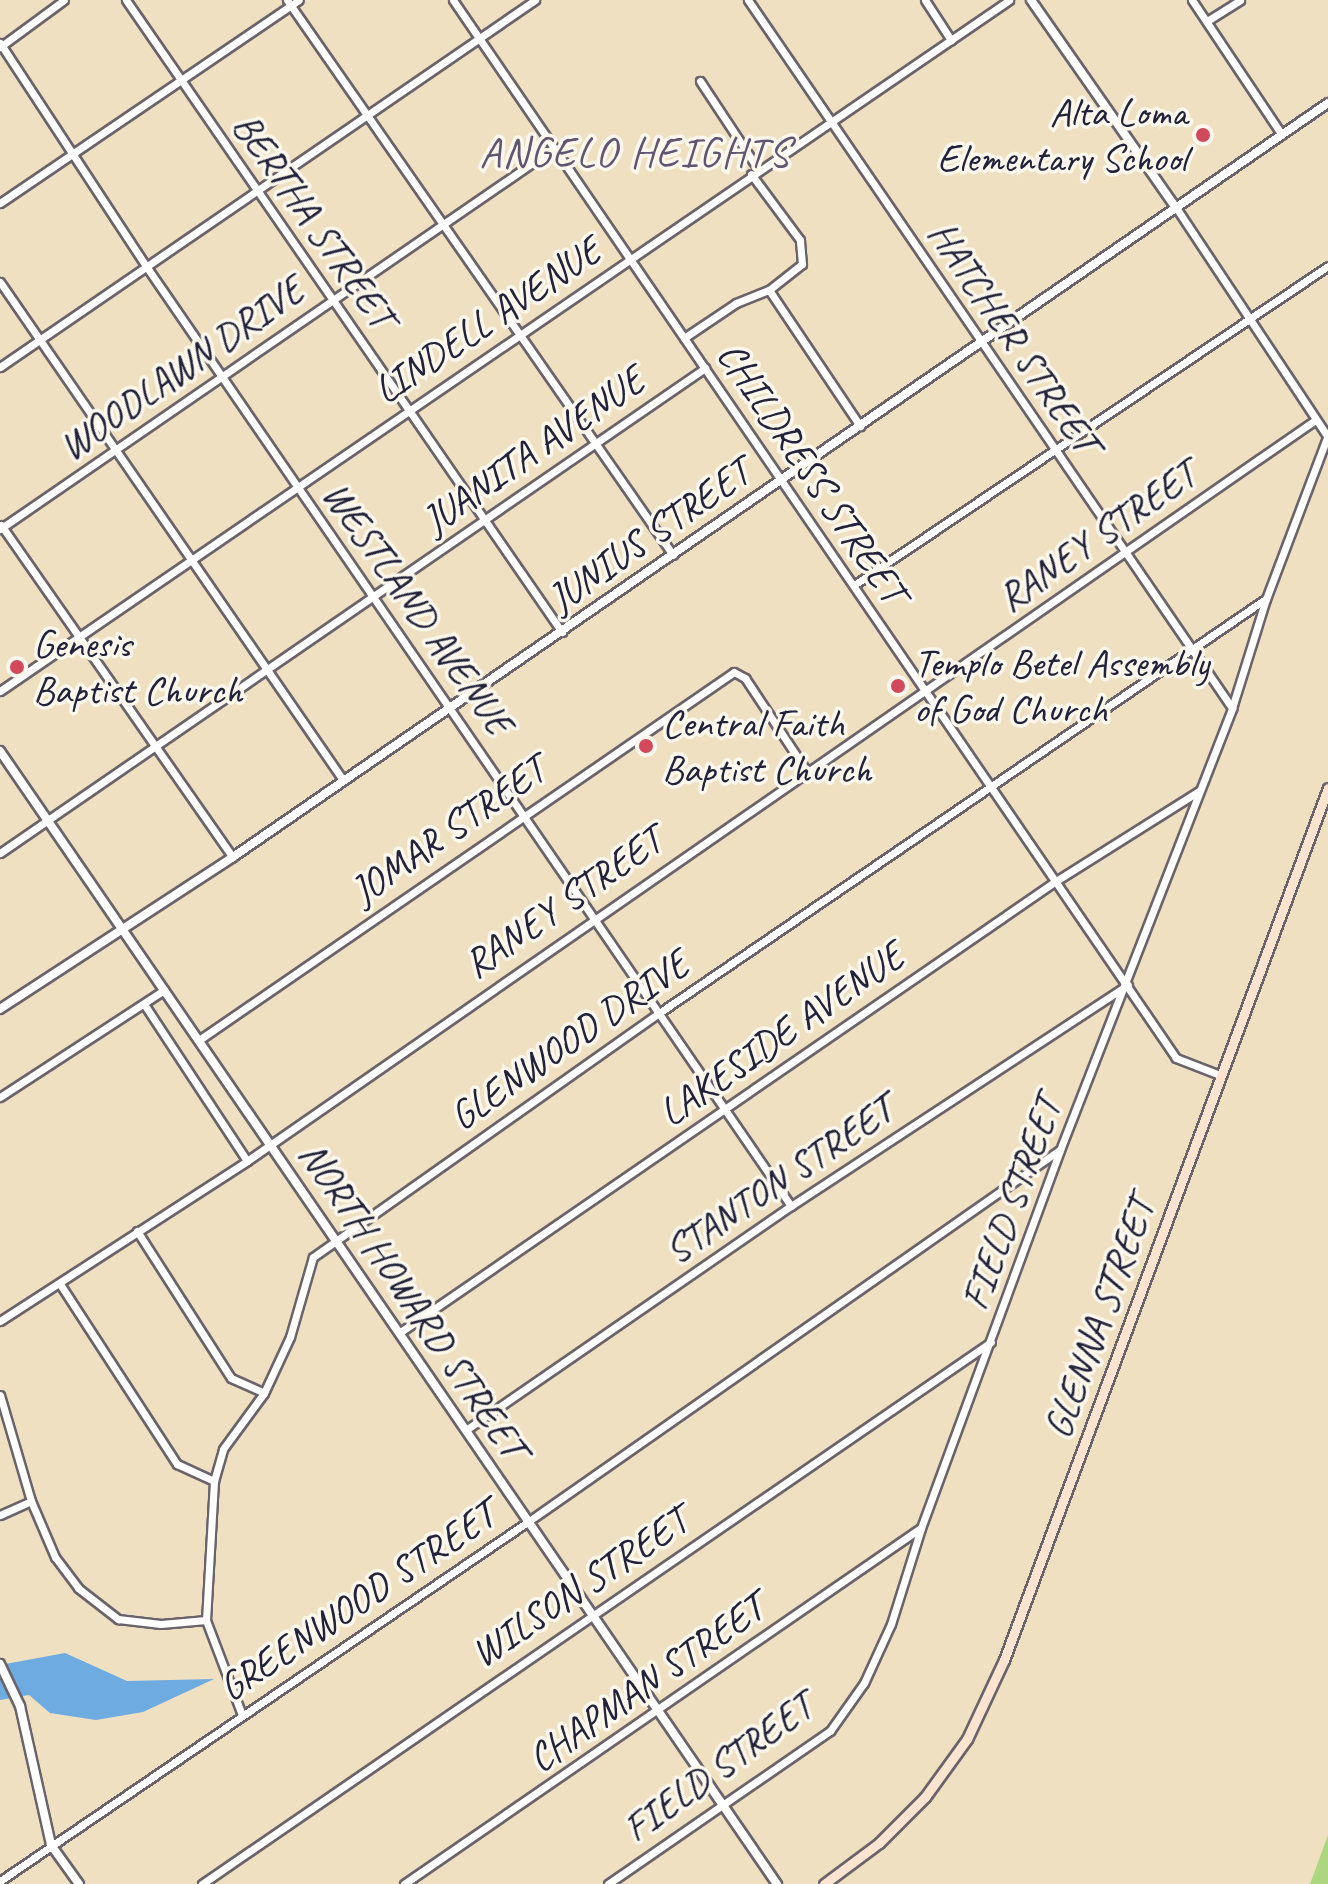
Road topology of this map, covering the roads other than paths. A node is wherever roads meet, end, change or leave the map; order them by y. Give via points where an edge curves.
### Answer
1 (64, 0) edge
2 (126, 0) edge
3 (299, 0) edge
4 (453, 0) edge
5 (535, 0) edge
6 (748, 0) edge
7 (925, 0) edge
8 (1009, 0) edge
9 (1031, 0) edge
10 (1192, 0) edge
11 (1240, 0) edge
12 (289, 3) edge
13 (1207, 21) junction
14 (478, 37) junction
15 (951, 40) junction
16 (1, 45) edge
17 (180, 79) junction
18 (700, 81) dead end
19 (1328, 103) edge
20 (368, 115) junction
21 (831, 122) junction
22 (1282, 135) junction
23 (554, 148) junction
24 (72, 152) junction
25 (755, 171) junction
26 (258, 191) junction
27 (0, 203) edge
28 (1177, 209) junction
29 (440, 227) junction
30 (630, 258) junction
31 (146, 266) junction
32 (1328, 266) edge
33 (0, 282) edge
34 (769, 290) junction
35 (333, 301) junction
36 (1251, 318) junction
37 (515, 335) junction
38 (684, 338) junction
39 (41, 340) junction
40 (982, 343) junction
41 (0, 367) edge
42 (705, 368) junction
43 (225, 376) junction
44 (408, 409) junction
45 (1315, 420) junction
46 (860, 426) junction
47 (1328, 436) edge
48 (593, 444) junction
49 (1054, 448) junction
50 (113, 453) junction
51 (783, 479) junction
52 (298, 487) junction
53 (487, 522) junction
54 (1, 526) edge
55 (1125, 552) junction
56 (673, 555) junction
57 (189, 561) junction
58 (854, 585) junction
59 (373, 595) junction
60 (1266, 599) junction
61 (562, 632) junction
62 (83, 635) junction
63 (1192, 650) junction
64 (268, 670) junction
65 (0, 691) edge
66 (927, 692) junction
67 (452, 705) junction
68 (1232, 708) junction
69 (153, 745) junction
70 (0, 751) edge
71 (806, 770) junction
72 (343, 780) junction
73 (991, 785) junction
74 (1328, 788) edge
75 (1200, 790) junction
76 (522, 814) junction
77 (47, 820) junction
78 (0, 853) edge
79 (233, 857) junction
80 (1056, 881) junction
81 (594, 917) junction
82 (123, 931) junction
83 (1128, 984) junction
84 (164, 990) junction
85 (144, 1004) junction
86 (0, 1009) edge
87 (659, 1013) junction
88 (199, 1040) junction
89 (1220, 1075) junction
90 (0, 1097) edge
91 (726, 1109) junction
92 (270, 1144) junction
93 (1060, 1150) junction
94 (247, 1161) junction
95 (791, 1206) junction
96 (137, 1231) junction
97 (336, 1240) junction
98 (60, 1284) junction
99 (0, 1321) edge
100 (399, 1333) junction
101 (992, 1341) junction
102 (264, 1393) junction
103 (1, 1400) edge
104 (466, 1430) junction
105 (214, 1481) junction
106 (31, 1501) junction
107 (0, 1515) edge
108 (529, 1521) junction
109 (921, 1528) junction
110 (592, 1614) junction
111 (206, 1620) junction
112 (0, 1664) edge
113 (660, 1713) junction
114 (242, 1715) junction
115 (723, 1806) junction
116 (51, 1845) junction
117 (0, 1881) edge
118 (79, 1884) edge
119 (202, 1884) edge
120 (404, 1884) edge
121 (608, 1884) edge
122 (777, 1884) edge
123 (824, 1884) edge

1 - 16 street
2 - 17 street, BERTHA STREET
3 - 12 street
4 - 14 street, CHILDRESS STREET
5 - 14 street
6 - 21 street, HATCHER STREET
7 - 15 street
8 - 15 street, LINDELL AVENUE
9 - 28 street
10 - 13 street
11 - 13 street
12 - 17 street
12 - 20 street
13 - 22 street
14 - 20 street
14 - 23 street, CHILDRESS STREET
15 - 21 street, LINDELL AVENUE
16 - 24 street, WESTLAND AVENUE
17 - 24 street
17 - 26 street, BERTHA STREET
18 - 25 street
19 - 22 street, JUNIUS STREET
20 - 26 street
20 - 29 street
21 - 25 street, LINDELL AVENUE
21 - 40 street, HATCHER STREET
22 - 28 street, JUNIUS STREET
23 - 29 street, WOODLAWN DRIVE
23 - 30 street, CHILDRESS STREET
24 - 27 street
24 - 31 street, WESTLAND AVENUE
25 - 30 street, LINDELL AVENUE
25 - 34 street via 803,253 795,274
26 - 31 street
26 - 35 street, BERTHA STREET
28 - 36 street
28 - 40 street, JUNIUS STREET
29 - 35 street, WOODLAWN DRIVE
29 - 37 street
30 - 37 street, LINDELL AVENUE
30 - 38 street, CHILDRESS STREET
31 - 39 street
31 - 43 street, WESTLAND AVENUE
32 - 36 street
33 - 39 street
34 - 38 street via 736,303
34 - 46 street
35 - 43 street, WOODLAWN DRIVE
35 - 44 street, BERTHA STREET
36 - 45 street
36 - 49 street
37 - 44 street, LINDELL AVENUE
37 - 48 street
38 - 42 street, CHILDRESS STREET
39 - 41 street
39 - 50 street
40 - 46 street, JUNIUS STREET
40 - 49 street, HATCHER STREET
42 - 48 street, JUANITA AVENUE
42 - 51 street, CHILDRESS STREET
43 - 50 street, WOODLAWN DRIVE
43 - 52 street, WESTLAND AVENUE
44 - 52 street, LINDELL AVENUE
44 - 53 street, BERTHA STREET
45 - 47 street
45 - 55 street, RANEY STREET
46 - 51 street, JUNIUS STREET
47 - 60 street, FIELD STREET
48 - 53 street, JUANITA AVENUE
48 - 56 street
49 - 55 street, HATCHER STREET
49 - 58 street
50 - 54 street, WOODLAWN DRIVE
50 - 57 street
51 - 56 street, JUNIUS STREET
51 - 58 street, CHILDRESS STREET
52 - 57 street, LINDELL AVENUE
52 - 59 street, WESTLAND AVENUE
53 - 59 street, JUANITA AVENUE
53 - 61 street, BERTHA STREET
54 - 62 street
55 - 63 street, HATCHER STREET
55 - 66 street, RANEY STREET
56 - 61 street, JUNIUS STREET
57 - 62 street, LINDELL AVENUE
57 - 64 street
58 - 66 street, CHILDRESS STREET
59 - 64 street, JUANITA AVENUE
59 - 67 street, WESTLAND AVENUE
60 - 63 street, GLENWOOD DRIVE
60 - 68 street, FIELD STREET
61 - 67 street, JUNIUS STREET
62 - 65 street, LINDELL AVENUE
62 - 69 street
63 - 68 street, HATCHER STREET
63 - 73 street, GLENWOOD DRIVE
64 - 69 street, JUANITA AVENUE
64 - 72 street
66 - 71 street, RANEY STREET
66 - 73 street, CHILDRESS STREET
67 - 72 street, JUNIUS STREET
67 - 76 street, WESTLAND AVENUE
68 - 75 street, FIELD STREET
69 - 77 street, JUANITA AVENUE
69 - 79 street
70 - 77 street, NORTH HOWARD STREET
71 - 76 street, JOMAR STREET via 745,678 734,672
71 - 81 street, RANEY STREET
72 - 79 street, JUNIUS STREET
73 - 80 street, CHILDRESS STREET
73 - 87 street, GLENWOOD DRIVE
74 - 89 main road, GLENNA STREET
75 - 80 street, LAKESIDE AVENUE
75 - 83 street, FIELD STREET
76 - 81 street, WESTLAND AVENUE
76 - 88 street, JOMAR STREET
77 - 78 street, JUANITA AVENUE
77 - 82 street, NORTH HOWARD STREET
79 - 82 street, JUNIUS STREET
80 - 83 street, CHILDRESS STREET
80 - 91 street, LAKESIDE AVENUE
81 - 87 street, WESTLAND AVENUE
81 - 92 street, RANEY STREET
82 - 84 street, NORTH HOWARD STREET
82 - 86 street, JUNIUS STREET
83 - 89 street, CHILDRESS STREET via 1176,1058
83 - 93 street, FIELD STREET
83 - 95 street, STANTON STREET
84 - 85 street
84 - 88 street, NORTH HOWARD STREET
85 - 90 street
85 - 94 street
87 - 91 street, WESTLAND AVENUE
87 - 97 street, GLENWOOD DRIVE
88 - 92 street, NORTH HOWARD STREET
89 - 123 main road, GLENNA STREET via 1004,1660 967,1739 925,1797 879,1843
91 - 95 street, WESTLAND AVENUE
91 - 100 street, LAKESIDE AVENUE
92 - 94 street, RANEY STREET
92 - 97 street, NORTH HOWARD STREET
93 - 101 street, FIELD STREET
93 - 108 street, GREENWOOD STREET
94 - 96 street, RANEY STREET
95 - 104 street, STANTON STREET
96 - 98 street, RANEY STREET
96 - 102 street via 231,1378
97 - 100 street, NORTH HOWARD STREET
97 - 102 street, GLENWOOD DRIVE via 313,1257 290,1337
98 - 99 street, RANEY STREET
98 - 105 street via 177,1464
100 - 104 street, NORTH HOWARD STREET
101 - 109 street, FIELD STREET
101 - 110 street, WILSON STREET
102 - 105 street, GLENWOOD DRIVE via 223,1449
103 - 106 street
104 - 108 street, NORTH HOWARD STREET
105 - 111 street, GLENWOOD DRIVE
106 - 107 street
106 - 111 street via 55,1557 78,1588 118,1619 161,1624
108 - 110 street, NORTH HOWARD STREET
108 - 114 street, GREENWOOD STREET
109 - 113 street, CHAPMAN STREET
109 - 115 street, FIELD STREET via 891,1624 864,1683 830,1731
110 - 113 street, NORTH HOWARD STREET
110 - 119 street, WILSON STREET
111 - 114 street, GLENWOOD DRIVE
112 - 116 street via 20,1706
113 - 115 street, NORTH HOWARD STREET
113 - 120 street, CHAPMAN STREET
114 - 116 street, GREENWOOD STREET
115 - 121 street, FIELD STREET
115 - 122 street, NORTH HOWARD STREET
116 - 117 street, GREENWOOD STREET
116 - 118 street

